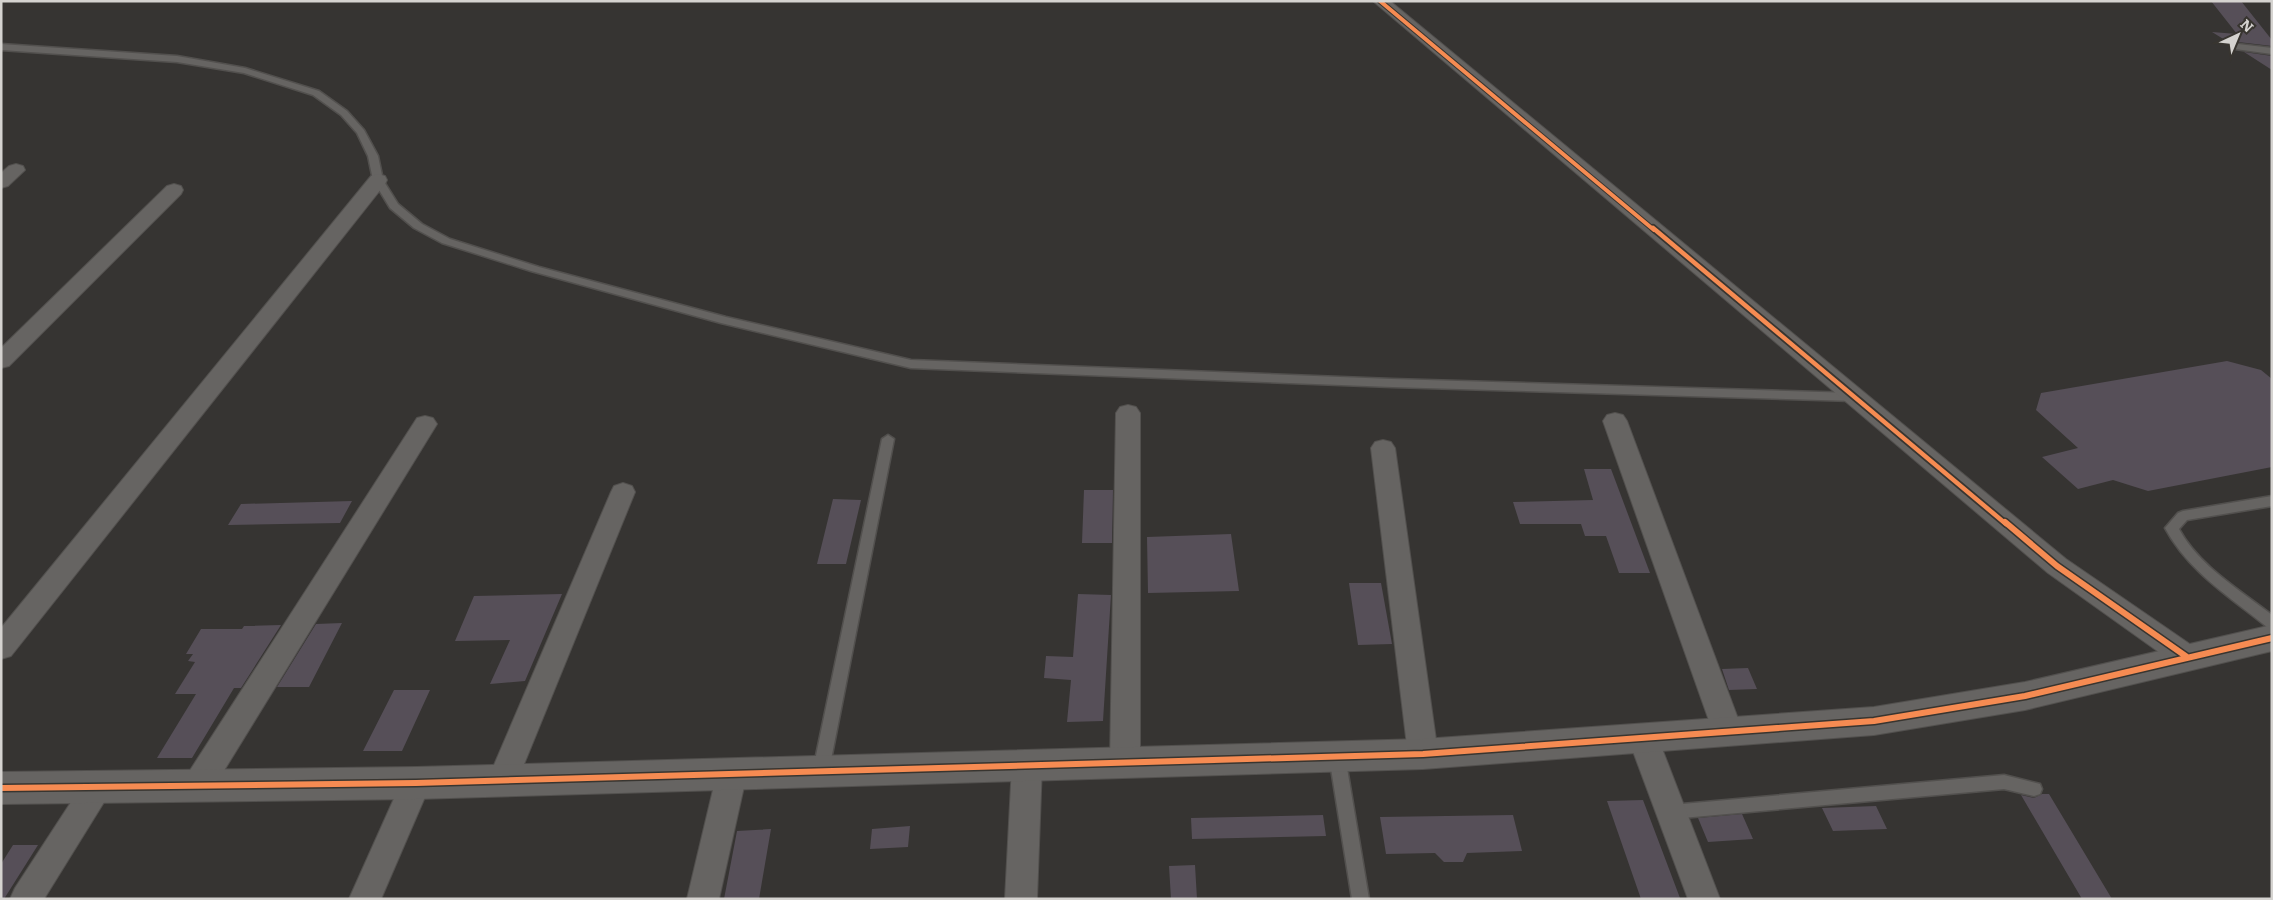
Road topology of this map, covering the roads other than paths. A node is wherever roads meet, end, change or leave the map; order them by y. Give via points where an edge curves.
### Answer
1 (1380, 1) edge
2 (1, 47) edge
3 (2238, 47) dead end
4 (2272, 51) edge
5 (378, 180) junction
6 (174, 190) dead end
7 (1, 361) edge
8 (1854, 397) junction
9 (1128, 414) dead end
10 (1615, 421) dead end
11 (424, 424) dead end
12 (888, 439) dead end
13 (1383, 448) dead end
14 (623, 492) dead end
15 (2272, 501) edge
16 (2272, 623) edge
17 (2272, 638) edge
18 (1, 648) edge
19 (2187, 657) junction
20 (1728, 732) junction
21 (1643, 738) junction
22 (1423, 754) junction
23 (1337, 756) junction
24 (1125, 762) junction
25 (1027, 765) junction
26 (821, 770) junction
27 (732, 773) junction
28 (503, 779) junction
29 (416, 783) junction
30 (198, 785) junction
31 (99, 786) junction
32 (1, 788) edge
33 (2034, 789) dead end
34 (1671, 812) junction
35 (26, 899) edge
36 (365, 899) edge
37 (703, 899) edge
38 (1021, 899) edge
39 (1362, 899) edge
40 (1704, 899) edge

1 - 8 street
2 - 5 lane via 177,59 245,71 316,93 344,113 361,132 373,156
3 - 4 lane
5 - 8 lane via 394,206 418,226 446,241 535,269 724,320 911,364
5 - 18 street
6 - 7 street
8 - 19 street via 2057,566
9 - 24 street
10 - 20 street
11 - 30 street
12 - 26 lane
13 - 22 street
14 - 28 street
15 - 16 lane via 2182,516 2172,528 2176,540 2190,556
17 - 19 street
19 - 20 street via 2024,696 1874,721
20 - 21 street
21 - 22 street
21 - 34 street
22 - 23 street
23 - 24 street
23 - 39 lane
24 - 25 street
25 - 26 street
25 - 38 street
26 - 27 street
27 - 28 street
27 - 37 street
28 - 29 street
29 - 30 street
29 - 36 street
30 - 31 street
31 - 32 street
31 - 35 street
33 - 34 lane via 2004,782
34 - 40 street

